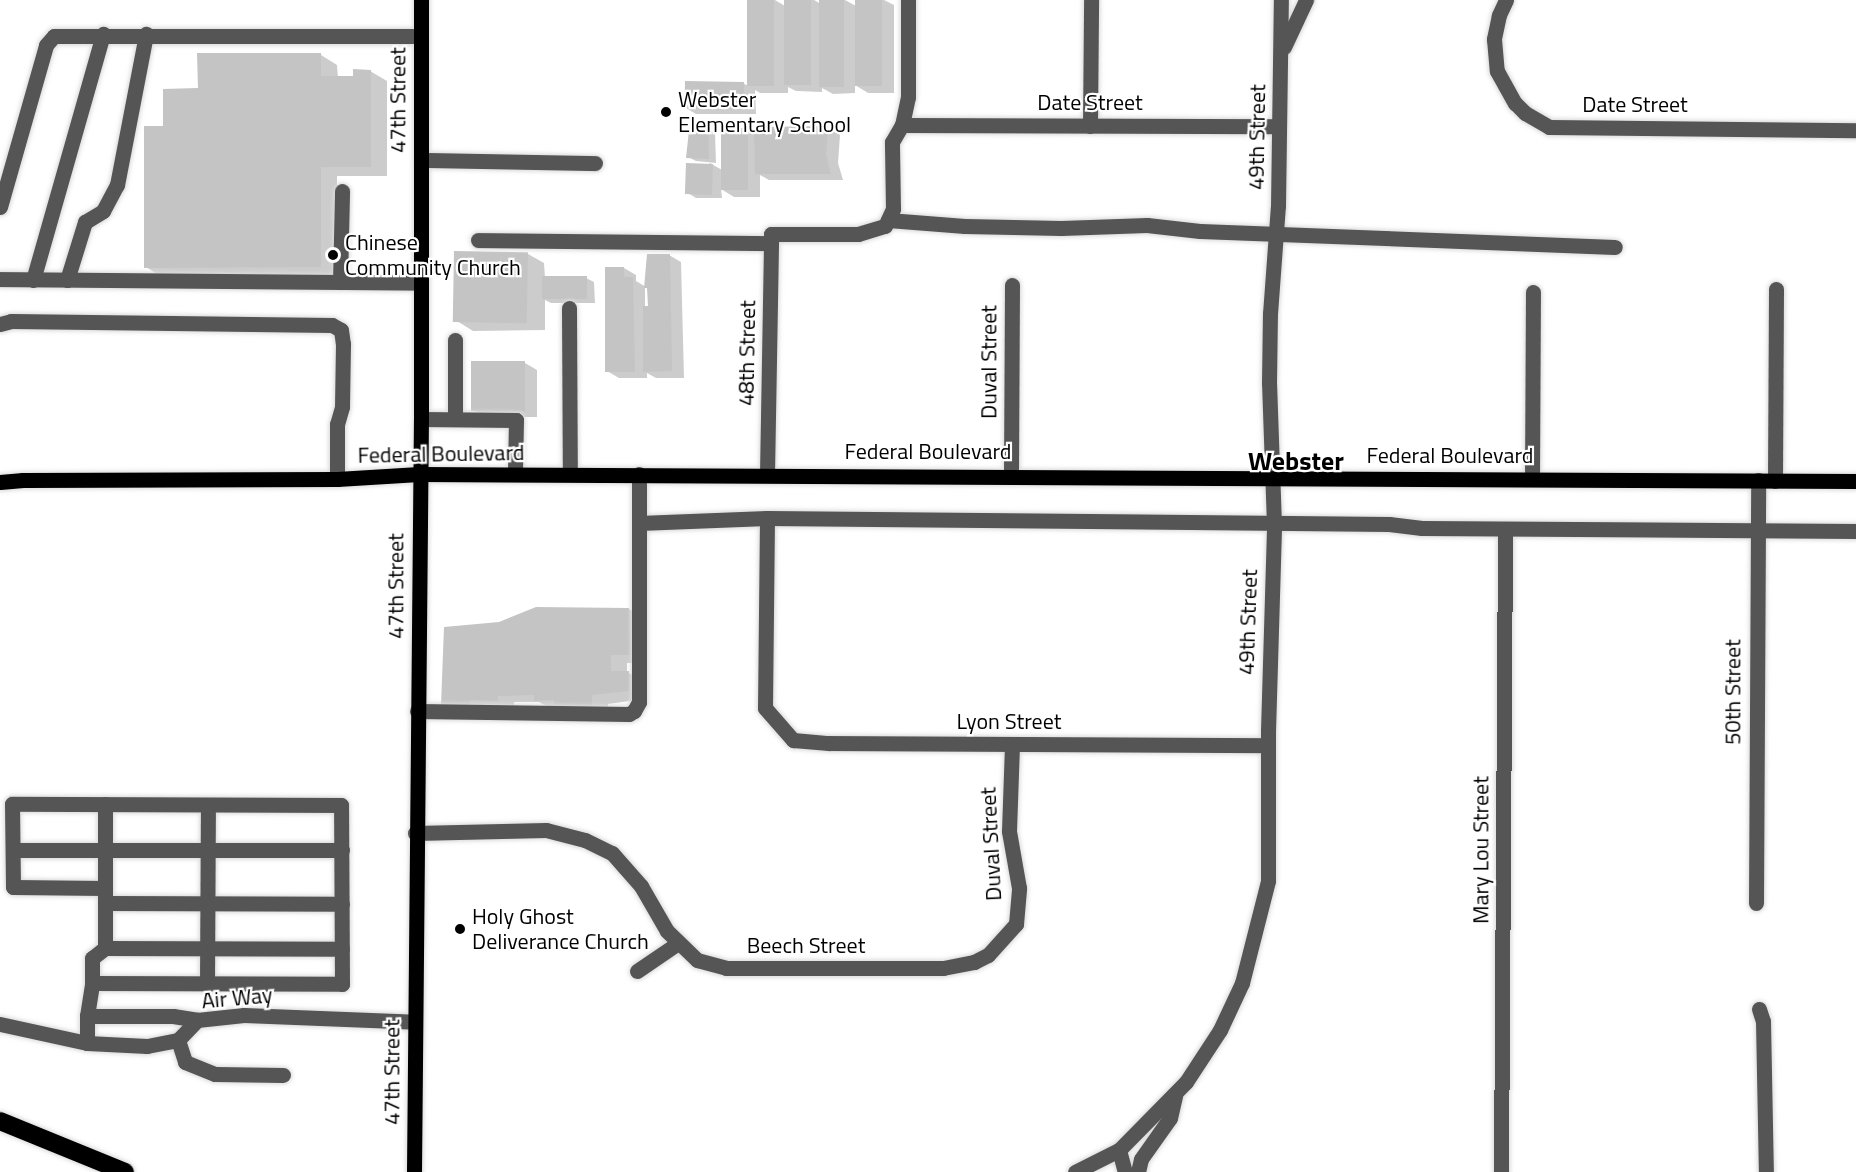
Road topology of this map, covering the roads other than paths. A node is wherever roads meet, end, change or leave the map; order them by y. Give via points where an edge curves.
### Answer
1 (421, 0) edge
2 (908, 0) edge
3 (1091, 0) edge
4 (1281, 0) edge
5 (1306, 0) edge
6 (1506, 0) edge
7 (103, 34) junction
8 (146, 34) junction
9 (421, 36) junction
10 (1282, 52) junction
11 (902, 125) junction
12 (1090, 126) junction
13 (1278, 126) junction
14 (1856, 130) edge
15 (421, 160) junction
16 (595, 163) dead end
17 (342, 191) dead end
18 (0, 207) edge
19 (887, 223) junction
20 (1276, 234) junction
21 (771, 238) junction
22 (478, 240) dead end
23 (1615, 247) dead end
24 (0, 279) edge
25 (33, 280) junction
26 (67, 280) junction
27 (340, 282) junction
28 (421, 282) junction
29 (1012, 285) dead end
30 (1776, 289) dead end
31 (1533, 292) dead end
32 (569, 308) dead end
33 (0, 324) edge
34 (455, 340) dead end
35 (421, 419) junction
36 (455, 419) junction
37 (419, 474) junction
38 (515, 474) junction
39 (570, 474) junction
40 (639, 474) junction
41 (767, 474) junction
42 (1011, 476) junction
43 (1272, 477) junction
44 (337, 479) junction
45 (1532, 479) junction
46 (1758, 480) junction
47 (1775, 481) junction
48 (1856, 481) edge
49 (0, 482) edge
50 (767, 518) junction
51 (639, 523) junction
52 (1274, 525) junction
53 (1505, 529) junction
54 (1757, 530) junction
55 (1856, 531) edge
56 (417, 711) junction
57 (1012, 744) junction
58 (1268, 745) junction
59 (105, 804) junction
60 (208, 805) junction
61 (416, 832) junction
62 (13, 850) junction
63 (105, 850) junction
64 (208, 850) junction
65 (342, 850) junction
66 (105, 896) junction
67 (207, 903) junction
68 (1756, 903) dead end
69 (342, 904) junction
70 (678, 942) junction
71 (105, 948) junction
72 (207, 948) junction
73 (342, 949) junction
74 (943, 968) joint
75 (637, 971) dead end
76 (92, 984) junction
77 (207, 984) junction
78 (1759, 1009) dead end
79 (87, 1016) junction
80 (118, 1017) junction
81 (197, 1020) junction
82 (416, 1022) junction
83 (0, 1024) edge
84 (178, 1040) junction
85 (87, 1043) junction
86 (119, 1045) junction
87 (283, 1075) dead end
88 (1176, 1093) junction
89 (0, 1121) edge
90 (1119, 1149) junction
91 (125, 1172) edge
92 (414, 1172) edge
93 (1074, 1172) edge
94 (1125, 1172) edge
95 (1138, 1172) edge
96 (1502, 1172) edge
97 (1766, 1172) edge

1 - 9 main road, 47th Street
2 - 11 street via 908,97
3 - 12 street
4 - 10 street, 49th Street
5 - 10 street
6 - 14 street, Date Street via 1494,39 1502,82 1526,113 1549,127
7 - 8 street
7 - 18 street via 63,34 54,36 46,45
7 - 25 street
8 - 9 street
8 - 26 street via 117,185 103,211 85,222
9 - 15 main road, 47th Street
10 - 13 street, 49th Street
11 - 12 street, Date Street
11 - 19 street via 892,142 893,209
12 - 13 street, Date Street
13 - 20 street, 49th Street
15 - 16 street
15 - 28 main road, 47th Street
17 - 27 street
19 - 20 street via 1061,228 1147,225
19 - 21 street via 858,234
20 - 23 street
20 - 43 street, 49th Street via 1270,314
21 - 22 street
21 - 41 street, 48th Street
24 - 25 street
25 - 26 street
26 - 27 street
27 - 28 street
28 - 35 main road, 47th Street
29 - 42 street, Duval Street
30 - 47 street
31 - 45 street
32 - 39 street
33 - 44 street via 11,321 332,325 341,330 343,345
34 - 36 street
35 - 36 street
35 - 37 main road, 47th Street
36 - 38 street via 516,420
37 - 38 main road, Federal Boulevard
37 - 44 main road, Federal Boulevard
37 - 56 main road, 47th Street
38 - 39 main road, Federal Boulevard
39 - 40 main road, Federal Boulevard
40 - 41 main road, Federal Boulevard
40 - 51 street
41 - 42 main road, Federal Boulevard
42 - 43 main road, Federal Boulevard
43 - 45 main road, Federal Boulevard
43 - 52 street, 49th Street
44 - 49 main road, Federal Boulevard
45 - 46 main road, Federal Boulevard
46 - 47 main road, Federal Boulevard
46 - 54 street, 50th Street
47 - 48 main road, Federal Boulevard
50 - 51 street
50 - 52 street
50 - 57 street, Lyon Street via 765,708 787,735 805,743
51 - 56 street via 639,702 634,711
52 - 53 street
52 - 58 street, 49th Street
53 - 54 street
53 - 96 street, Mary Lou Street
54 - 55 street
54 - 68 street, 50th Street
56 - 61 main road, 47th Street
57 - 58 street, Lyon Street
57 - 74 street, Duval Street via 1009,831 1019,888 1016,924 988,955
58 - 88 street, 49th Street via 1268,881 1255,941 1242,984 1220,1030
59 - 60 street
59 - 62 street via 12,804
59 - 63 street
60 - 64 street
60 - 65 street via 341,805
61 - 70 street, Beech Street via 546,830 585,840 612,853 642,886
61 - 82 main road, 47th Street
62 - 63 street
62 - 66 street via 13,887
63 - 64 street
63 - 66 street
64 - 65 street
64 - 67 street
65 - 69 street
66 - 67 street
66 - 71 street
67 - 69 street
67 - 72 street
69 - 73 street
70 - 74 street, Beech Street via 697,960 726,968
70 - 75 street
71 - 72 street
71 - 76 street via 92,958
72 - 73 street
72 - 77 street
73 - 77 street via 342,984
76 - 77 street
76 - 79 street
78 - 97 street via 1763,1021
79 - 80 street
79 - 85 street
80 - 81 street via 173,1016
80 - 86 street
81 - 82 street, Air Way via 244,1015
81 - 84 street, Air Way
82 - 92 main road, 47th Street
83 - 85 street
84 - 86 street via 147,1046
84 - 87 street via 185,1062 215,1074
85 - 86 street
88 - 90 street, 49th Street
88 - 95 street via 1170,1118 1141,1160
89 - 91 highway
90 - 93 street, 49th Street
90 - 94 street

